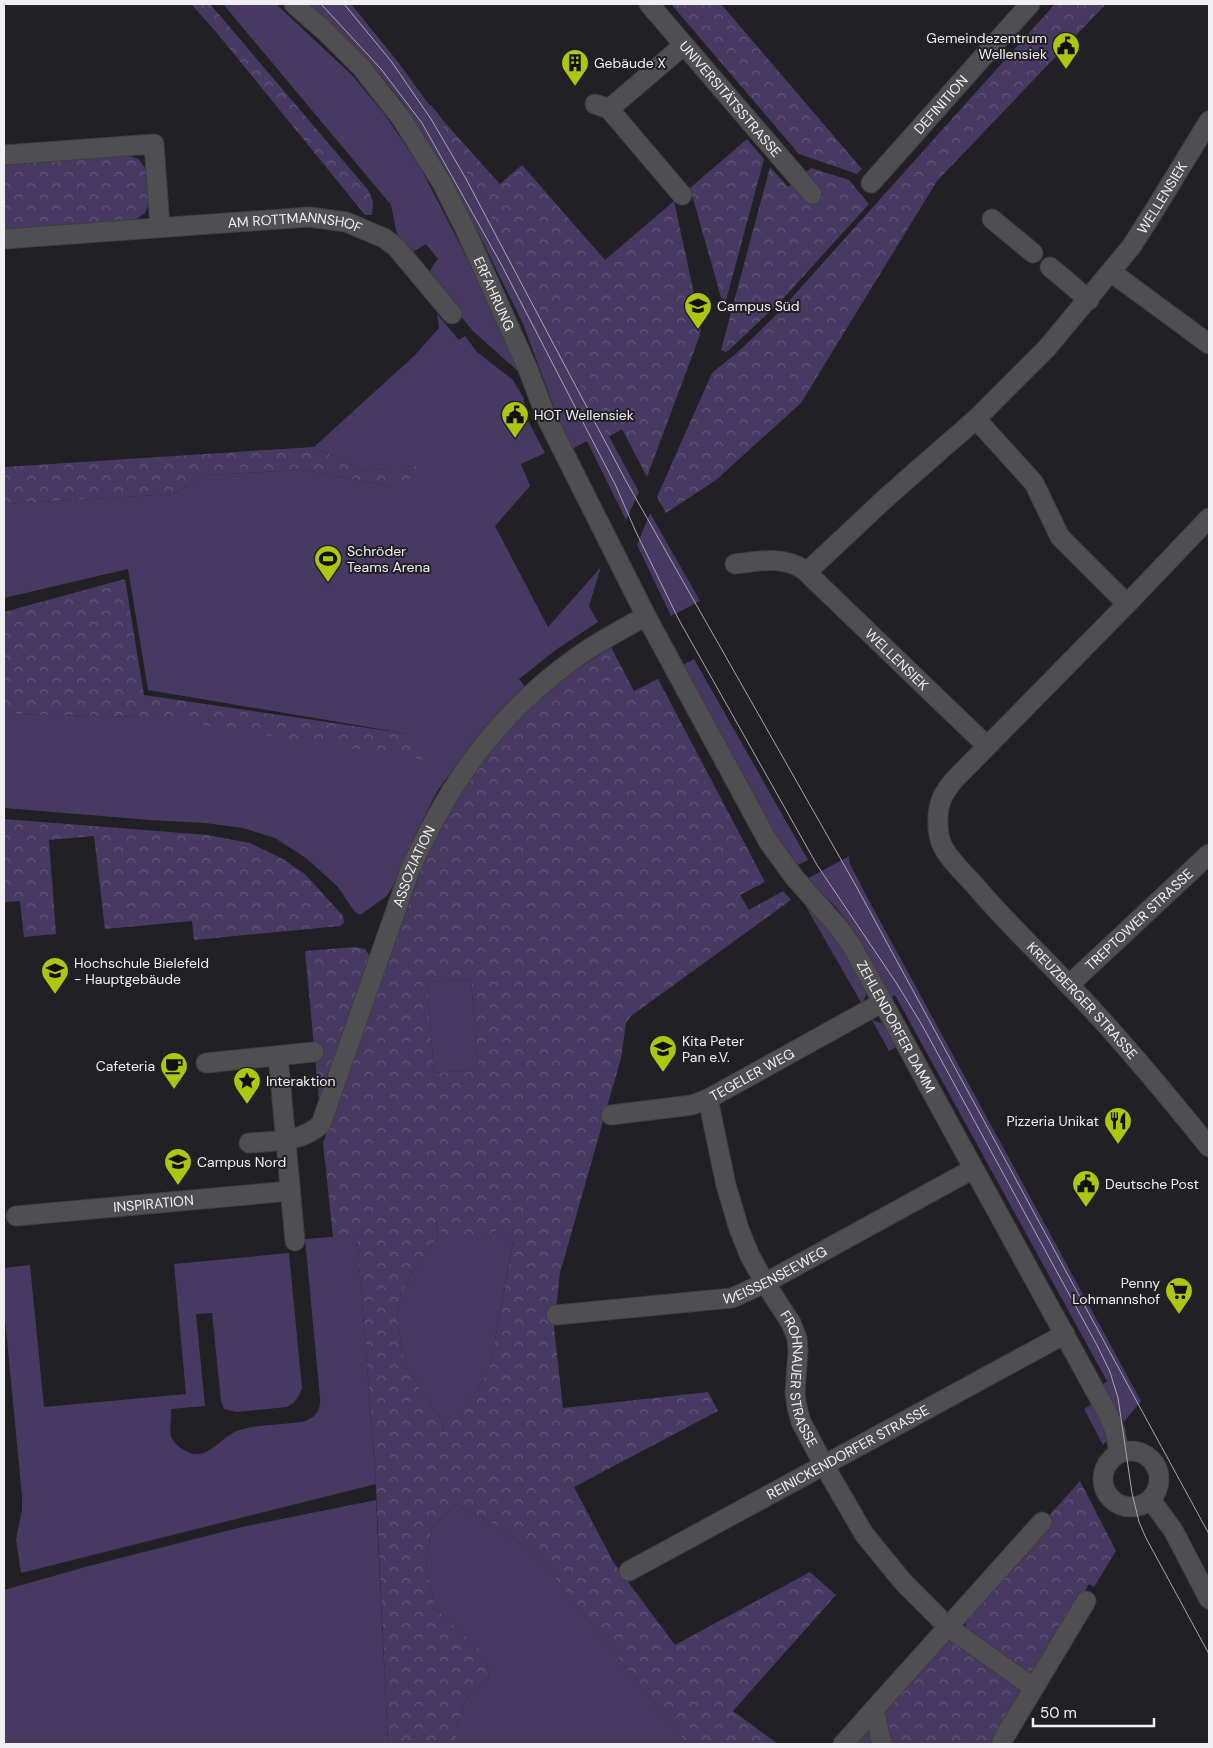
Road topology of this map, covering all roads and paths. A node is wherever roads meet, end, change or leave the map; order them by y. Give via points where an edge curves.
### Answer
1 (294, 4) edge
2 (649, 4) edge
3 (1030, 4) edge
4 (684, 45) junction
5 (1209, 120) edge
6 (4, 155) edge
7 (871, 183) dead end
8 (812, 194) dead end
9 (682, 195) dead end
10 (992, 219) dead end
11 (160, 227) junction
12 (4, 239) edge
13 (1033, 253) dead end
14 (1050, 267) dead end
15 (1111, 272) junction
16 (1088, 300) junction
17 (452, 314) dead end
18 (1209, 344) edge
19 (976, 418) junction
20 (1209, 518) edge
21 (735, 564) dead end
22 (807, 572) junction
23 (1128, 604) junction
24 (646, 616) junction
25 (987, 746) junction
26 (1209, 854) edge
27 (1070, 985) junction
28 (883, 1002) junction
29 (314, 1052) dead end
30 (278, 1056) junction
31 (206, 1063) dead end
32 (708, 1099) junction
33 (611, 1115) dead end
34 (286, 1140) junction
35 (249, 1143) dead end
36 (1209, 1147) edge
37 (973, 1169) junction
38 (290, 1191) junction
39 (16, 1216) dead end
40 (295, 1241) dead end
41 (765, 1283) junction
42 (556, 1315) dead end
43 (1065, 1334) junction
44 (1120, 1453) junction
45 (824, 1465) junction
46 (1150, 1500) junction
47 (1042, 1522) dead end
48 (629, 1571) dead end
49 (1209, 1598) edge
50 (1086, 1601) dead end
51 (948, 1627) junction
52 (1034, 1688) junction
53 (874, 1709) junction
54 (1002, 1741) dead end
55 (843, 1744) edge
56 (882, 1744) edge

1 - 24 street, ERFAHRUNG via 361,67 401,118 442,183 547,418
2 - 4 street, UNIVERSITÄTSSTRASSE
3 - 7 street, DEFINITION
4 - 8 street, UNIVERSITÄTSSTRASSE
4 - 9 street via 602,107
5 - 15 street, WELLENSIEK via 1143,229
6 - 11 street via 154,144
10 - 13 street
11 - 12 street, AM ROTTMANNSHOF
11 - 17 street, AM ROTTMANNSHOF via 309,217 346,222 384,238 420,264
14 - 16 street
15 - 16 street, WELLENSIEK
15 - 18 street
16 - 19 street, WELLENSIEK via 1047,348
19 - 22 street, WELLENSIEK
19 - 23 street via 1034,482 1060,537
20 - 23 street
21 - 22 street, WELLENSIEK via 779,560
22 - 25 street, WELLENSIEK
23 - 25 street
24 - 28 street, ZEHLENDORFER DAMM via 768,841 789,872 848,940
24 - 34 street, ASSOZIATION via 577,657 523,701 486,740 455,784 410,870 321,1124 313,1132
25 - 27 street, KREUZBERGER STRASSE via 943,796 938,822 942,847 996,910
26 - 27 street, TREPTOWER STRASSE
27 - 36 street, KREUZBERGER STRASSE
28 - 32 street, TEGELER WEG
28 - 37 street, ZEHLENDORFER DAMM
29 - 30 street
30 - 31 street
30 - 34 street
32 - 33 street, TEGELER WEG
32 - 41 street, FROHNAUER STRASSE via 739,1230
34 - 35 street, ASSOZIATION
34 - 38 street
37 - 41 street, WEISSENSEEWEG
37 - 43 street, ZEHLENDORFER DAMM
38 - 39 street, INSPIRATION
38 - 40 street
41 - 42 street, WEISSENSEEWEG via 732,1298
41 - 45 street, FROHNAUER STRASSE via 797,1338 797,1407 801,1422
43 - 44 street, ZEHLENDORFER DAMM via 1115,1431
43 - 45 street, REINICKENDORFER STRASSE
44 - 46 street via 1135,1452 1152,1460 1157,1468 1159,1485
44 - 46 street via 1105,1470 1103,1484 1107,1494 1126,1507 1143,1505
45 - 48 street, REINICKENDORFER STRASSE
45 - 51 street, FROHNAUER STRASSE via 864,1534 882,1558
46 - 49 street via 1173,1530
47 - 51 street
50 - 52 street
51 - 52 street, FROHNAUER STRASSE
51 - 53 street
52 - 54 street
53 - 55 street
53 - 56 street

